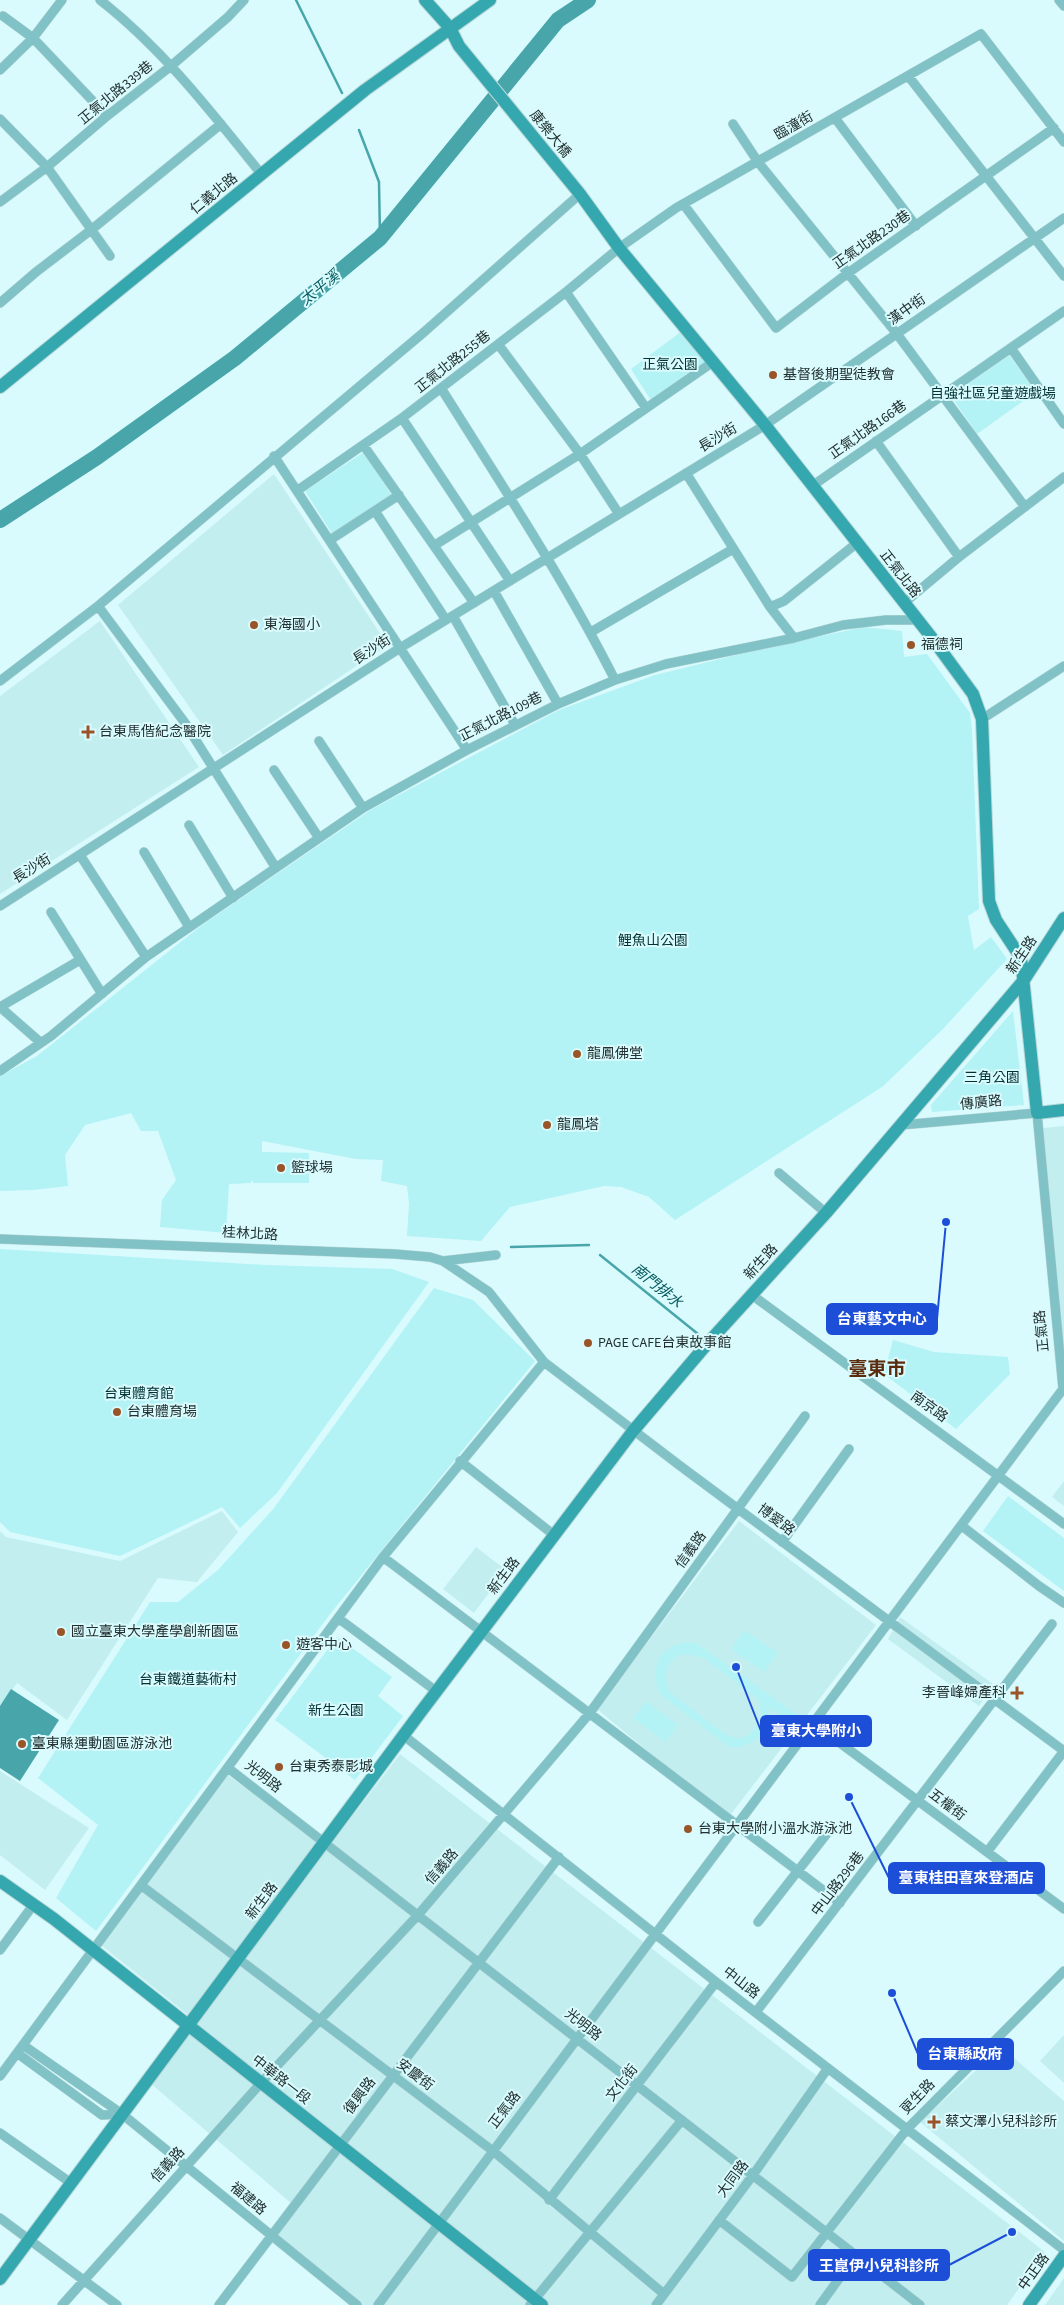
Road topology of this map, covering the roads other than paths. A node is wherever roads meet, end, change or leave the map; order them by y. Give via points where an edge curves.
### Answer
1 (62, 0) edge
2 (100, 0) edge
3 (425, 0) edge
4 (490, 0) edge
5 (1059, 0) edge
6 (239, 2) edge
7 (1064, 6) edge
8 (3, 16) dead end
9 (450, 28) junction
10 (32, 38) junction
11 (171, 66) junction
12 (0, 70) edge
13 (909, 77) junction
14 (107, 116) junction
15 (835, 118) junction
16 (0, 119) edge
17 (221, 124) junction
18 (733, 124) dead end
19 (1054, 128) junction
20 (1064, 142) edge
21 (758, 162) junction
22 (47, 167) junction
23 (262, 175) junction
24 (986, 176) junction
25 (580, 194) junction
26 (0, 202) edge
27 (684, 205) junction
28 (1064, 218) edge
29 (916, 226) junction
30 (91, 230) junction
31 (1034, 238) junction
32 (617, 245) junction
33 (110, 256) dead end
34 (848, 274) junction
35 (1064, 276) edge
36 (566, 292) junction
37 (0, 303) edge
38 (1064, 311) edge
39 (897, 334) junction
40 (498, 344) junction
41 (1011, 348) junction
42 (713, 362) junction
43 (0, 387) edge
44 (441, 388) junction
45 (943, 395) junction
46 (646, 408) junction
47 (402, 418) junction
48 (1064, 424) edge
49 (764, 425) junction
50 (876, 442) junction
51 (364, 446) junction
52 (580, 454) junction
53 (274, 456) junction
54 (686, 473) junction
55 (1064, 477) edge
56 (812, 486) junction
57 (298, 490) junction
58 (399, 495) junction
59 (510, 499) junction
60 (1025, 507) junction
61 (375, 511) junction
62 (619, 514) junction
63 (473, 524) junction
64 (330, 540) junction
65 (857, 543) junction
66 (435, 546) junction
67 (734, 550) junction
68 (959, 557) junction
69 (548, 558) junction
70 (510, 581) junction
71 (494, 591) junction
72 (474, 603) junction
73 (904, 603) junction
74 (98, 606) junction
75 (770, 607) junction
76 (450, 618) junction
77 (916, 620) junction
78 (591, 632) junction
79 (794, 638) junction
80 (400, 648) junction
81 (1064, 666) edge
82 (615, 680) junction
83 (0, 681) edge
84 (558, 704) junction
85 (982, 719) junction
86 (515, 725) junction
87 (319, 741) dead end
88 (467, 750) junction
89 (215, 768) junction
90 (274, 770) dead end
91 (363, 808) junction
92 (189, 825) dead end
93 (319, 838) junction
94 (144, 852) dead end
95 (80, 856) junction
96 (276, 868) junction
97 (233, 898) junction
98 (0, 906) edge
99 (51, 912) dead end
100 (1064, 918) edge
101 (189, 928) junction
102 (146, 957) junction
103 (80, 960) junction
104 (1024, 980) junction
105 (102, 994) junction
106 (0, 1007) edge
107 (40, 1042) junction
108 (0, 1071) edge
109 (1064, 1110) edge
110 (1037, 1113) junction
111 (901, 1125) junction
112 (779, 1173) dead end
113 (826, 1213) junction
114 (0, 1239) edge
115 (496, 1255) dead end
116 (443, 1261) junction
117 (489, 1292) joint
118 (752, 1295) junction
119 (544, 1362) junction
120 (1064, 1389) edge
121 (805, 1416) dead end
122 (633, 1431) junction
123 (849, 1449) dead end
124 (460, 1461) junction
125 (999, 1477) junction
126 (738, 1509) junction
127 (1064, 1524) edge
128 (962, 1526) junction
129 (554, 1535) junction
130 (782, 1542) junction
131 (384, 1557) junction
132 (1064, 1603) edge
133 (338, 1618) junction
134 (889, 1622) junction
135 (1052, 1624) dead end
136 (481, 1632) junction
137 (436, 1691) junction
138 (995, 1700) junction
139 (589, 1714) junction
140 (813, 1723) junction
141 (403, 1736) junction
142 (1064, 1751) edge
143 (228, 1768) junction
144 (918, 1801) junction
145 (505, 1815) junction
146 (737, 1824) junction
147 (832, 1827) dead end
148 (324, 1842) junction
149 (988, 1852) junction
150 (559, 1857) junction
151 (798, 1870) junction
152 (0, 1881) edge
153 (142, 1886) junction
154 (840, 1903) junction
155 (34, 1904) junction
156 (1064, 1909) edge
157 (418, 1915) junction
158 (758, 1922) dead end
159 (656, 1932) junction
160 (0, 1950) edge
161 (94, 1952) junction
162 (238, 1958) junction
163 (480, 1963) junction
164 (1064, 1971) edge
165 (716, 1982) junction
166 (756, 2012) junction
167 (321, 2021) junction
168 (188, 2026) junction
169 (578, 2039) junction
170 (23, 2044) junction
171 (17, 2053) junction
172 (828, 2068) junction
173 (0, 2076) edge
174 (393, 2076) junction
175 (261, 2083) junction
176 (638, 2086) junction
177 (122, 2114) junction
178 (682, 2120) junction
179 (907, 2129) junction
180 (0, 2133) edge
181 (340, 2145) junction
182 (493, 2151) junction
183 (187, 2165) junction
184 (753, 2175) junction
185 (71, 2183) junction
186 (549, 2200) junction
187 (0, 2218) edge
188 (719, 2220) junction
189 (439, 2225) junction
190 (590, 2233) junction
191 (827, 2233) junction
192 (271, 2237) junction
193 (29, 2240) junction
194 (1064, 2250) edge
195 (856, 2256) junction
196 (1064, 2256) edge
197 (0, 2279) edge
198 (84, 2280) junction
199 (664, 2294) junction
200 (536, 2303) edge
201 (62, 2305) edge
202 (117, 2305) edge
203 (219, 2305) edge
204 (357, 2305) edge
205 (378, 2305) edge
206 (656, 2305) edge
207 (820, 2305) edge
208 (920, 2305) edge
209 (1029, 2305) edge

1 - 10 street
2 - 11 street via 124,18
3 - 9 street
4 - 9 street, 仁義北路
5 - 7 street
6 - 11 street, 正氣北路339巷
8 - 10 street
9 - 23 street, 仁義北路 via 365,90
9 - 25 street, 康樂大橋 via 459,46
10 - 12 street
10 - 14 street
11 - 14 street, 正氣北路339巷
11 - 17 street
13 - 15 street, 臨潼街
13 - 19 street, 臨潼街 via 981,34
13 - 24 street
14 - 22 street, 正氣北路339巷
15 - 21 street, 臨潼街
15 - 29 street
16 - 22 street
17 - 23 street
17 - 30 street
18 - 21 street
19 - 20 street
19 - 24 street, 正氣北路230巷
21 - 27 street, 臨潼街
21 - 34 street
22 - 26 street, 正氣北路339巷
22 - 30 street
23 - 43 street, 仁義北路
24 - 29 street, 正氣北路230巷
24 - 31 street
25 - 32 street, 康樂大橋
25 - 53 street via 423,333
27 - 32 street, 臨潼街
27 - 34 street, 正氣北路230巷 via 776,328
28 - 31 street, 漢中街
29 - 34 street, 正氣北路230巷
30 - 33 street
30 - 37 street
31 - 35 street
31 - 39 street, 漢中街
32 - 36 street, 正氣北路255巷
32 - 42 street, 正氣北路
34 - 39 street
36 - 40 street, 正氣北路255巷
36 - 46 street
38 - 41 street, 正氣北路166巷
39 - 45 street
39 - 49 street, 漢中街
40 - 44 street, 正氣北路255巷
40 - 52 street
41 - 45 street, 正氣北路166巷
41 - 48 street
42 - 46 street
42 - 49 street, 正氣北路
44 - 47 street, 正氣北路255巷
44 - 59 street
45 - 50 street, 正氣北路166巷
45 - 60 street
46 - 52 street
47 - 51 street, 正氣北路255巷
47 - 63 street
49 - 54 street, 長沙街
49 - 56 street, 正氣北路
50 - 56 street, 正氣北路166巷
50 - 68 street
51 - 57 street, 正氣北路255巷
51 - 58 street
52 - 59 street
52 - 62 street
53 - 57 street
53 - 74 street
54 - 62 street, 長沙街
54 - 67 street
55 - 60 street
56 - 65 street, 正氣北路
57 - 64 street
58 - 61 street
58 - 66 street
59 - 63 street
59 - 69 street
60 - 68 street
61 - 64 street
61 - 76 street
62 - 69 street, 長沙街
63 - 66 street
63 - 70 street
64 - 80 street
65 - 73 street, 正氣北路
65 - 75 street via 784,601
66 - 72 street
67 - 75 street
67 - 78 street
68 - 73 street
69 - 70 street, 長沙街
69 - 78 street
70 - 71 street, 長沙街
71 - 72 street, 長沙街
71 - 84 street
72 - 76 street, 長沙街
73 - 77 street, 正氣北路
74 - 83 street
74 - 89 street
75 - 79 street
76 - 80 street, 長沙街
76 - 86 street
77 - 79 street, 正氣北路109巷 via 843,625
77 - 85 street, 正氣北路 via 972,694
78 - 82 street
79 - 82 street, 正氣北路109巷 via 666,664
80 - 88 street
80 - 89 street, 長沙街
81 - 85 street
82 - 84 street, 正氣北路109巷
84 - 86 street, 正氣北路109巷
85 - 104 street, 正氣北路 via 988,901 996,920 1021,958
86 - 88 street, 正氣北路109巷
87 - 91 street
88 - 91 street, 正氣北路109巷
89 - 95 street, 長沙街
89 - 96 street
90 - 93 street
91 - 93 street, 正氣北路109巷
92 - 97 street
93 - 96 street, 正氣北路109巷
94 - 101 street
95 - 98 street, 長沙街
95 - 102 street
96 - 97 street, 正氣北路109巷
97 - 101 street, 正氣北路109巷
99 - 103 street
100 - 104 street, 新生路
101 - 102 street, 正氣北路109巷
102 - 105 street, 正氣北路109巷
103 - 105 street
103 - 106 street
104 - 110 street, 正氣路
104 - 111 street, 新生路
105 - 107 street, 正氣北路109巷
106 - 107 street
107 - 108 street, 正氣北路109巷
109 - 110 street, 傳廣路
110 - 111 street, 傳廣路
110 - 120 street, 正氣路
111 - 113 street, 新生路
112 - 113 street
113 - 118 street, 新生路
114 - 116 street, 桂林北路 via 385,1254
115 - 116 street
116 - 117 street, 桂林北路
117 - 119 street, 博愛路
118 - 122 street, 新生路
118 - 125 street, 南京路
119 - 122 street, 博愛路
119 - 124 street
120 - 125 street, 正氣路
121 - 126 street, 信義路
122 - 126 street, 博愛路
122 - 129 street, 新生路
123 - 130 street
124 - 129 street
124 - 131 street
125 - 127 street, 南京路
125 - 128 street, 正氣路
126 - 130 street, 博愛路
126 - 139 street, 信義路
128 - 132 street
128 - 134 street, 正氣路
129 - 136 street, 新生路
130 - 134 street, 博愛路
131 - 133 street
131 - 136 street
133 - 137 street
133 - 143 street
134 - 138 street, 博愛路
134 - 140 street, 正氣路
135 - 138 street, 中山路296巷
136 - 137 street, 新生路
136 - 139 street
137 - 141 street, 新生路
138 - 142 street, 博愛路
138 - 144 street, 中山路296巷
139 - 145 street, 信義路
139 - 146 street
140 - 144 street, 五權街
140 - 146 street, 正氣路
141 - 145 street, 中山路
141 - 148 street, 新生路
142 - 149 street
143 - 148 street, 光明路
143 - 153 street
144 - 149 street, 五權街
144 - 154 street, 中山路296巷
145 - 150 street, 中山路
145 - 157 street, 信義路
146 - 151 street
146 - 159 street, 正氣路
147 - 151 street
148 - 157 street, 光明路
148 - 162 street, 新生路
149 - 156 street, 五權街
150 - 159 street, 中山路
150 - 163 street, 復興路
151 - 154 street
151 - 158 street
152 - 155 street, 中華路一段
153 - 161 street
153 - 162 street, 安慶街
154 - 166 street, 中山路296巷
155 - 160 street
155 - 161 street, 中華路一段
157 - 163 street, 光明路
157 - 167 street, 信義路
159 - 165 street, 中山路
159 - 169 street, 正氣路
161 - 168 street, 中華路一段
161 - 170 street
162 - 167 street, 安慶街
162 - 168 street, 新生路
163 - 169 street, 光明路
163 - 174 street, 復興路
164 - 179 street, 更生路
165 - 166 street, 中山路
165 - 176 street, 文化街
166 - 172 street, 中山路
167 - 174 street, 安慶街
167 - 175 street, 信義路
168 - 175 street, 中華路一段
168 - 177 street, 新生路
169 - 176 street, 光明路
169 - 182 street, 正氣路
170 - 171 street
170 - 177 street, 福建路
171 - 173 street
171 - 177 street via 102,2115
172 - 179 street, 中山路
172 - 184 street, 大同路
174 - 181 street, 復興路
174 - 182 street, 安慶街
175 - 181 street, 中華路一段
175 - 183 street, 信義路
176 - 178 street, 光明路
176 - 186 street, 文化街
177 - 183 street, 福建路
177 - 185 street, 新生路
178 - 184 street, 光明路
178 - 190 street
179 - 191 street, 更生路
179 - 194 street, 中山路
180 - 185 street
181 - 189 street, 中華路一段
181 - 192 street, 復興路
182 - 186 street, 安慶街
182 - 189 street, 正氣路
183 - 192 street, 福建路
183 - 198 street, 信義路
184 - 188 street, 大同路
184 - 191 street, 光明路
185 - 193 street, 新生路
186 - 190 street, 安慶街
187 - 193 street
188 - 191 street, 更生路 via 792,2277
188 - 199 street, 大同路
189 - 200 street, 中華路一段
189 - 205 street, 正氣路
190 - 199 street, 安慶街
190 - 200 street
191 - 195 street, 光明路
192 - 203 street, 復興路
192 - 204 street, 福建路
193 - 197 street, 新生路
193 - 198 street
195 - 207 street
195 - 208 street, 光明路
196 - 209 street, 中正路
198 - 201 street, 信義路
198 - 202 street
199 - 206 street, 大同路

